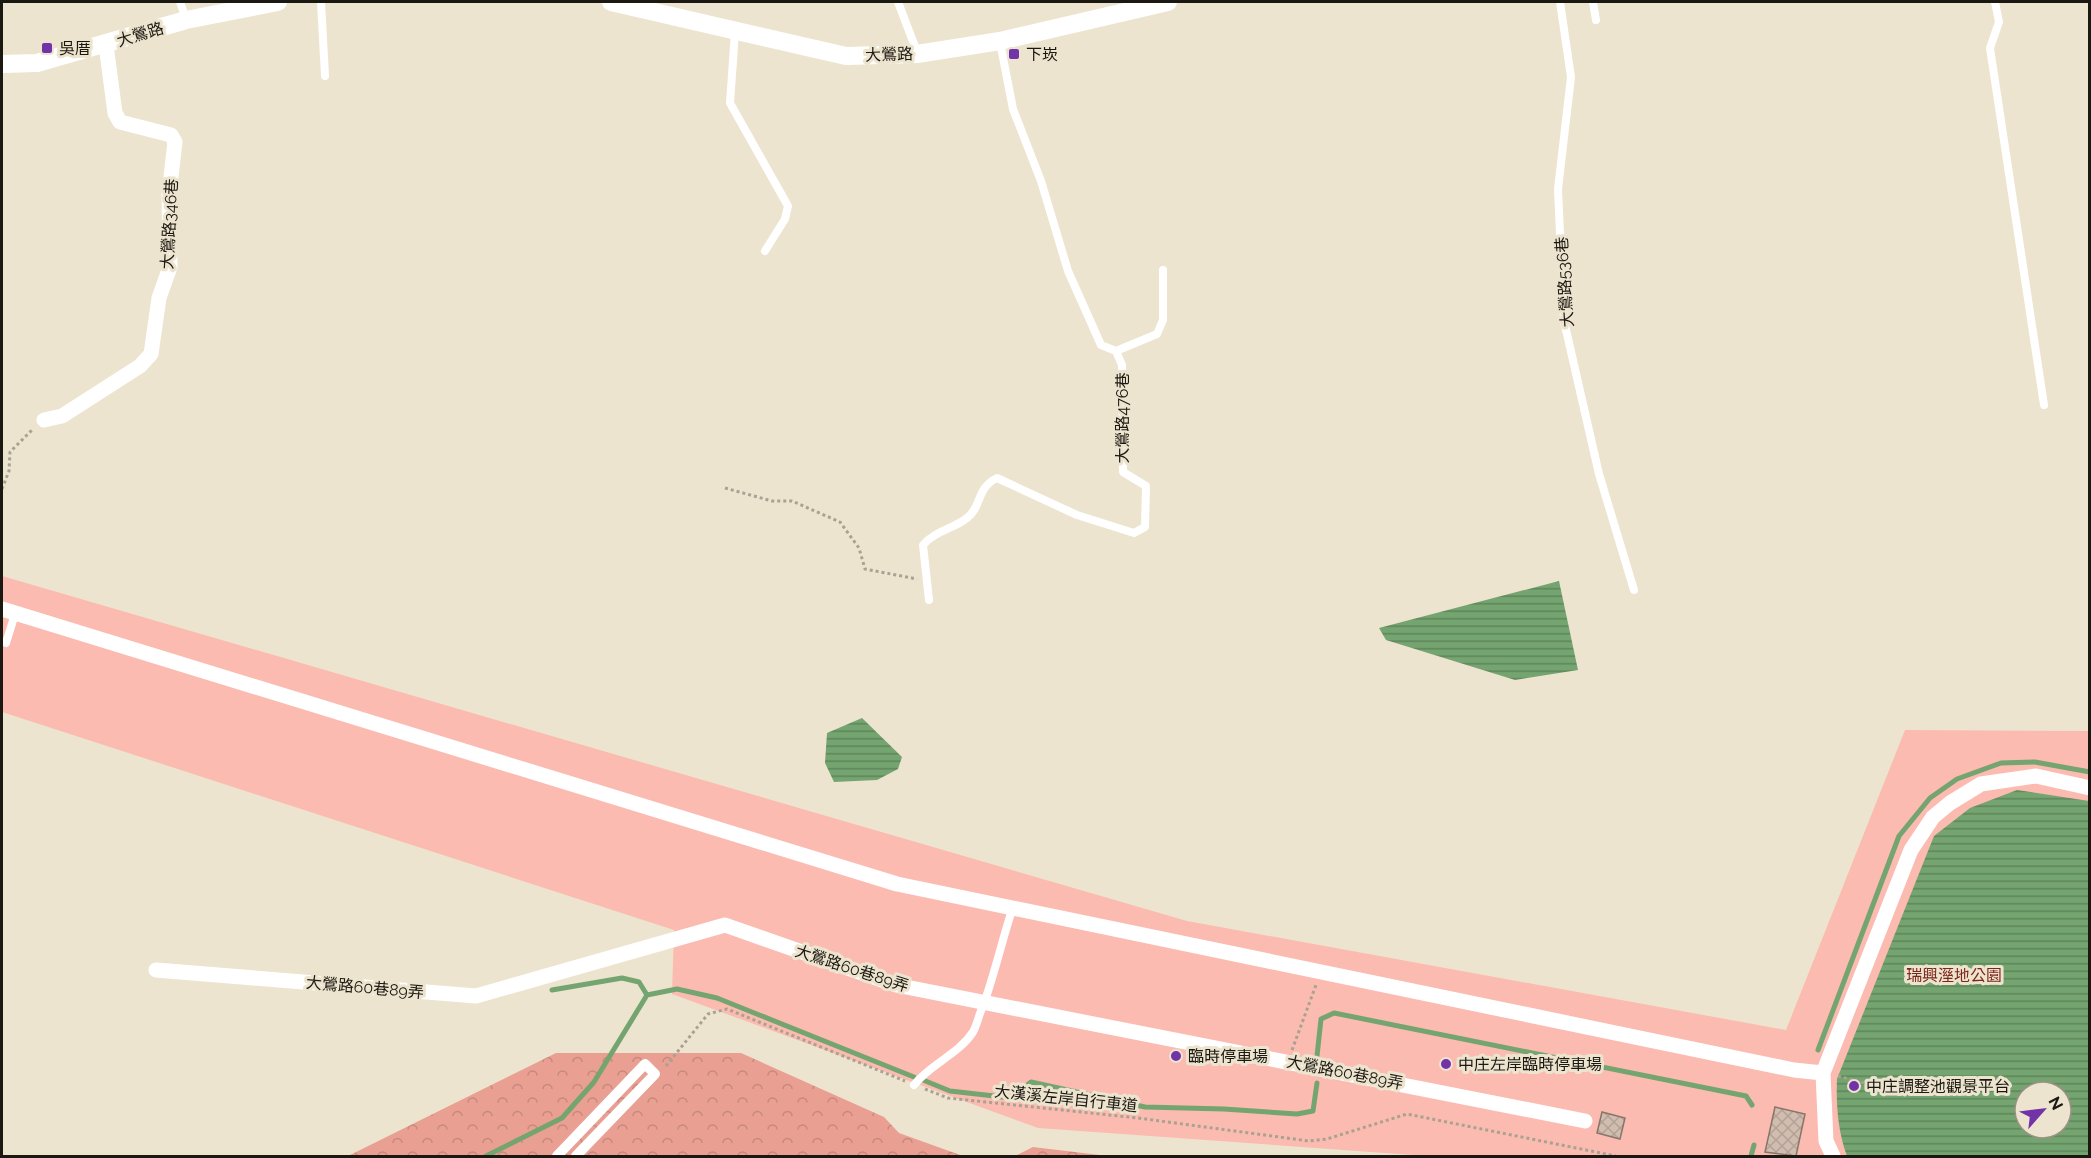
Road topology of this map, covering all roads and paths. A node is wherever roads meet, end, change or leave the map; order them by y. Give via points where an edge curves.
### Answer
1 (180, 2) edge
2 (278, 2) edge
3 (321, 2) edge
4 (611, 2) edge
5 (898, 2) edge
6 (1168, 2) edge
7 (1560, 2) edge
8 (1593, 2) edge
9 (1995, 2) edge
10 (186, 20) junction
11 (1596, 20) dead end
12 (735, 32) junction
13 (1000, 41) junction
14 (106, 45) junction
15 (917, 54) junction
16 (2, 64) edge
17 (325, 76) dead end
18 (765, 251) dead end
19 (1163, 270) dead end
20 (1116, 351) junction
21 (2044, 405) dead end
22 (44, 420) joint
23 (724, 488) dead end
24 (2, 489) edge
25 (925, 580) junction
26 (1635, 590) dead end
27 (929, 600) dead end
28 (8, 612) edge
29 (2, 641) edge
30 (2090, 788) edge
31 (1013, 907) junction
32 (156, 970) dead end
33 (1321, 973) junction
34 (984, 1003) junction
35 (1288, 1060) junction
36 (664, 1068) dead end
37 (1828, 1074) junction
38 (914, 1085) junction
39 (1871, 1085) dead end
40 (1585, 1121) dead end
41 (558, 1156) edge
42 (576, 1156) edge
43 (1616, 1156) edge
44 (1833, 1156) edge

1 - 10 lane
2 - 10 street, 大鶯路
3 - 17 lane
4 - 12 street, 大鶯路
5 - 15 lane
6 - 13 street, 大鶯路
7 - 26 lane, 大鶯路536巷 via 1570,77 1558,189 1564,321 1599,474
8 - 11 lane
9 - 21 lane via 1999,22 1990,48
10 - 14 street, 大鶯路
12 - 15 street, 大鶯路 via 846,56
12 - 18 lane via 730,103 788,206 785,219
13 - 15 street, 大鶯路
13 - 20 lane, 大鶯路476巷 via 1013,109 1041,181 1068,271 1101,345
14 - 16 street, 大鶯路 via 37,63
14 - 22 street, 大鶯路346巷 via 115,113 120,122 171,135 175,142 169,194 170,267 159,298 151,354 140,366 62,416
19 - 20 lane via 1163,320 1157,334
20 - 25 lane, 大鶯路476巷 via 1122,365 1123,472 1146,486 1145,527 1134,533 1077,515 997,478 986,483 969,517 930,537 923,545
22 - 24 path via 10,452 9,471
23 - 25 path via 772,501 792,501 840,522 859,548 865,569
25 - 27 lane, 大鶯路476巷
28 - 29 lane via 6,643
28 - 31 street via 897,884
30 - 37 street via 2036,776 1981,784 1933,817 1911,850
31 - 33 street
31 - 34 lane
32 - 34 street, 大鶯路60巷89弄 via 476,996 725,926 896,985
33 - 35 path
33 - 37 street
34 - 35 street, 大鶯路60巷89弄
34 - 38 lane via 973,1032
35 - 40 street, 大鶯路60巷89弄
36 - 38 path, 大漢溪左岸自行車道 via 708,1014 728,1009
37 - 39 path
37 - 44 street via 1826,1141
38 - 43 path, 大漢溪左岸自行車道 via 948,1098 1309,1141 1407,1114
41 - 42 street via 645,1064 655,1074

